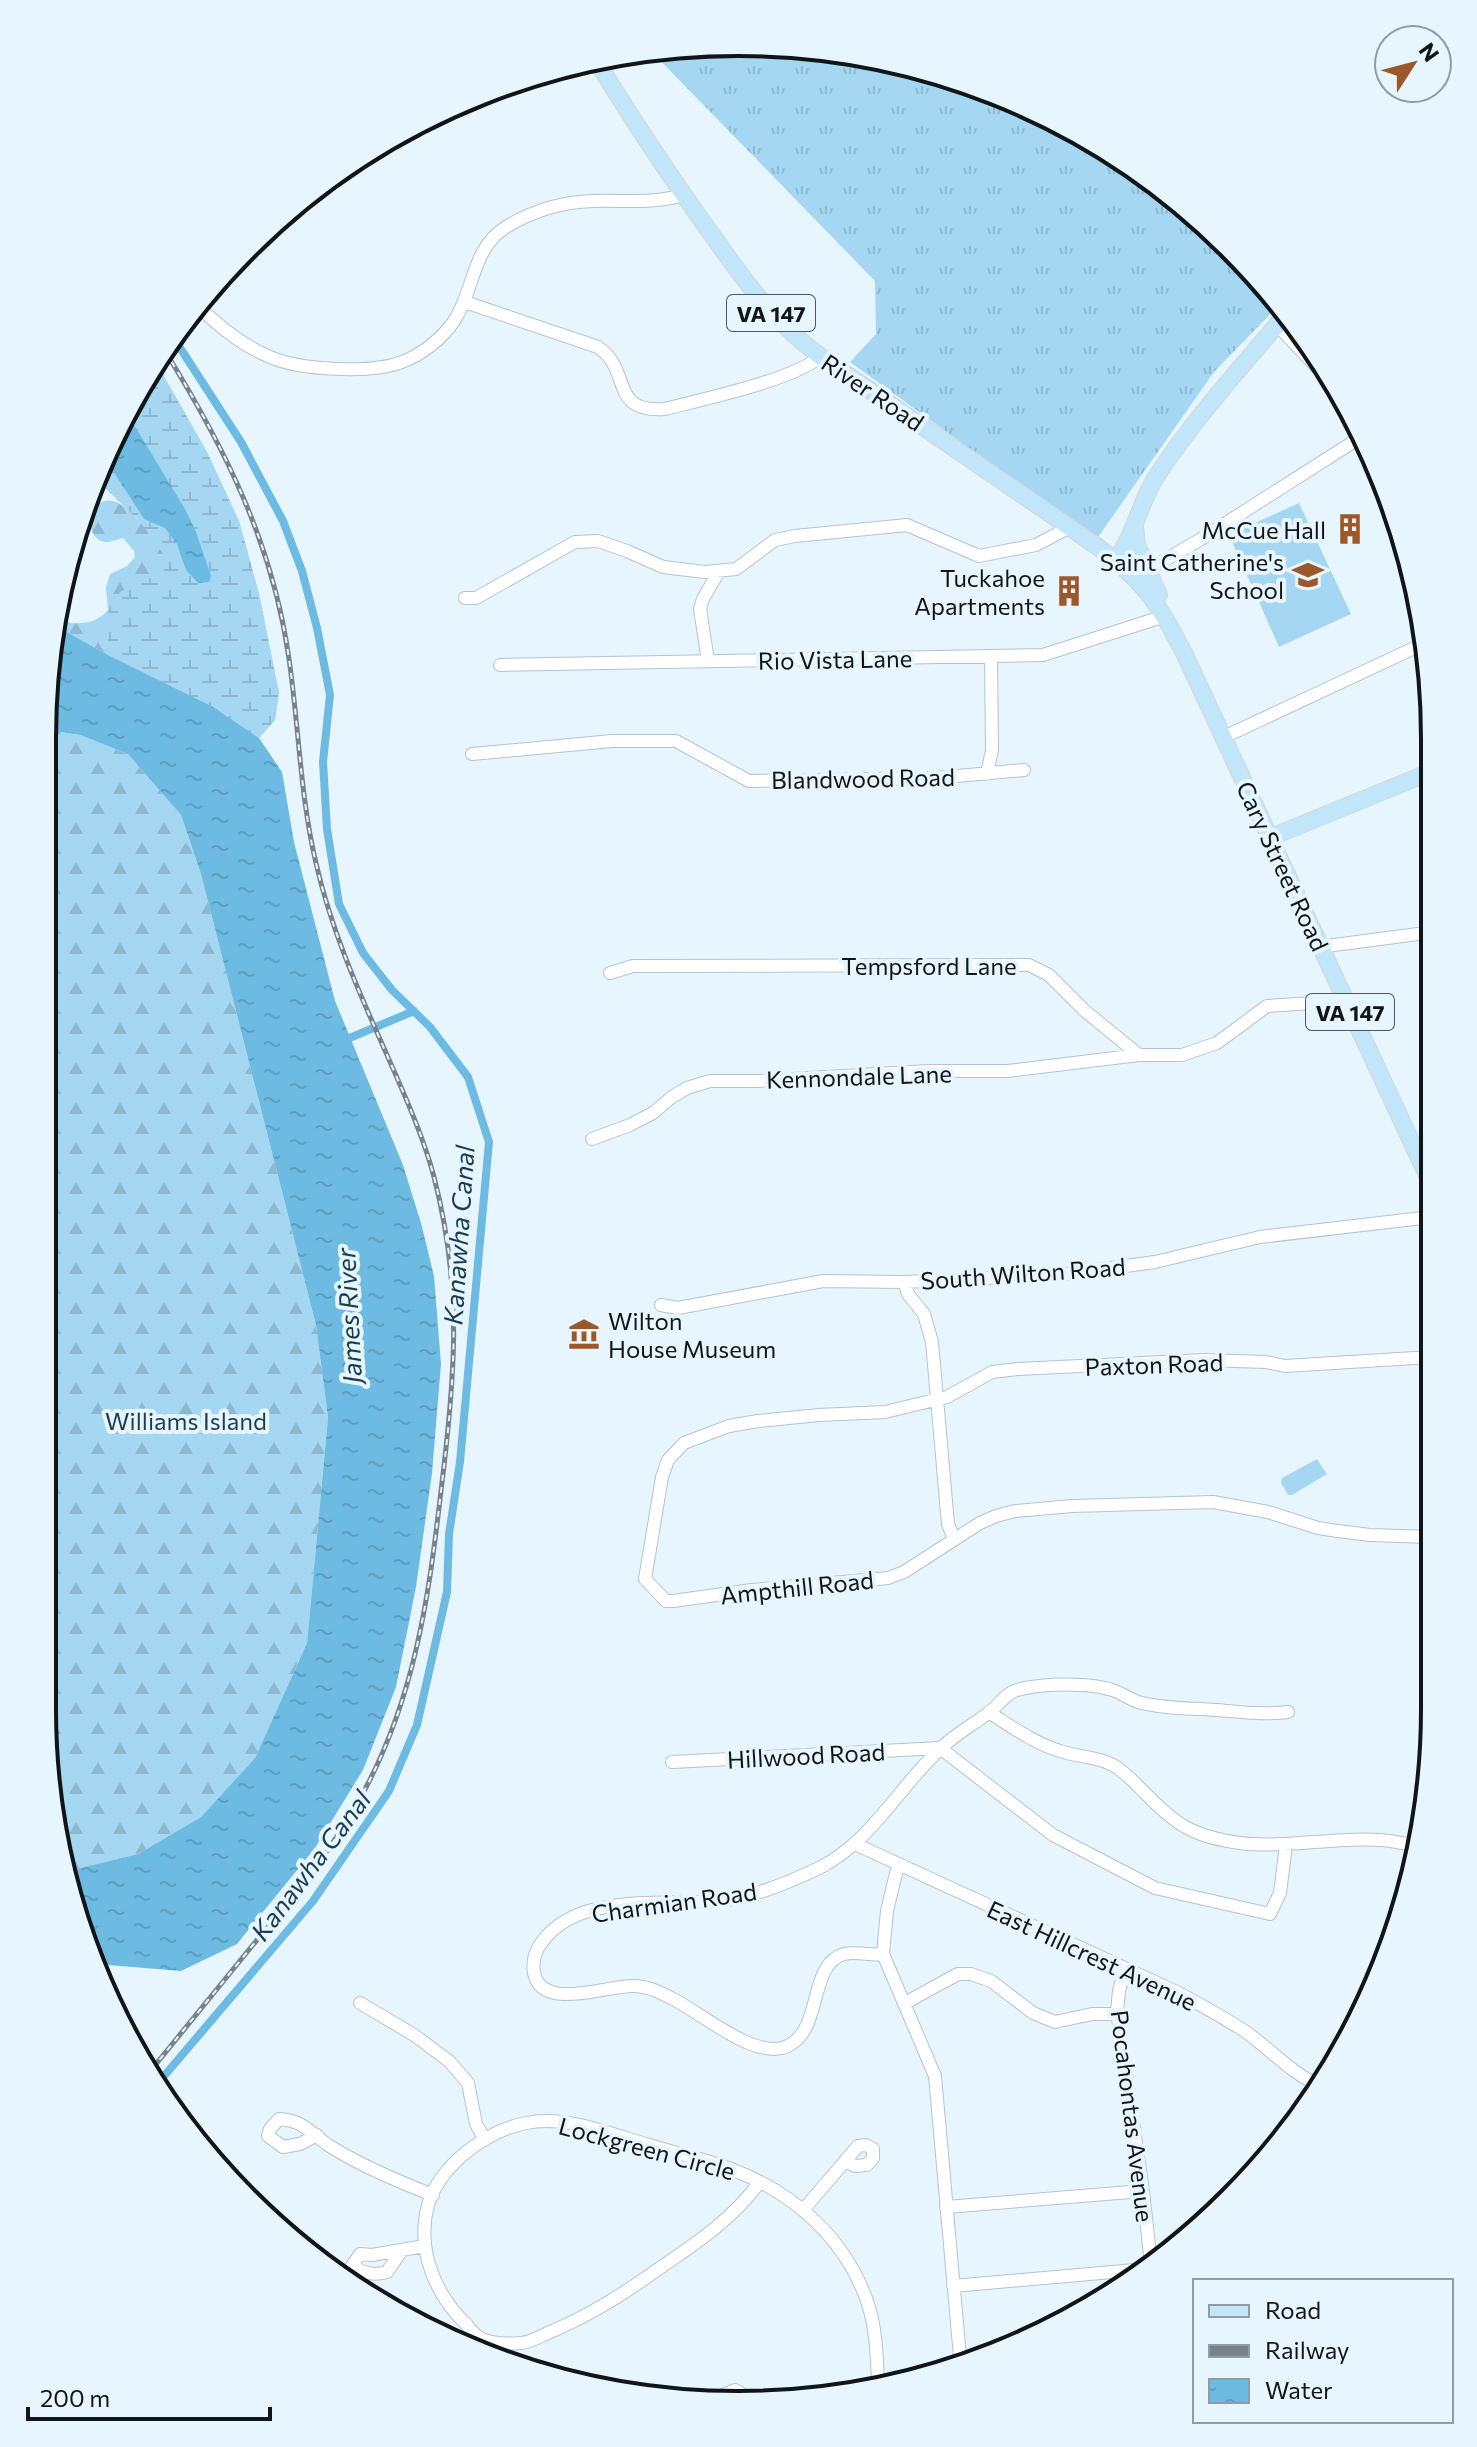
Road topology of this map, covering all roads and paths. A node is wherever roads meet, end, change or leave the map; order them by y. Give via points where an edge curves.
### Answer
1 (602, 70) edge
2 (683, 195) junction
3 (465, 302) junction
4 (205, 313) edge
5 (1279, 322) edge
6 (820, 356) junction
7 (1353, 442) edge
8 (1135, 526) junction
9 (1070, 527) junction
10 (1115, 560) junction
11 (1148, 570) junction
12 (719, 571) junction
13 (465, 598) dead end
14 (1165, 616) junction
15 (1415, 648) edge
16 (991, 656) junction
17 (708, 661) junction
18 (500, 665) dead end
19 (1224, 737) junction
20 (472, 754) dead end
21 (1024, 770) dead end
22 (987, 774) junction
23 (1421, 776) edge
24 (1271, 837) junction
25 (1421, 934) edge
26 (1319, 947) junction
27 (610, 973) dead end
28 (1345, 1001) junction
29 (1139, 1055) junction
30 (592, 1139) dead end
31 (1421, 1163) edge
32 (1421, 1218) edge
33 (904, 1282) junction
34 (661, 1305) dead end
35 (1421, 1358) edge
36 (938, 1400) junction
37 (885, 1412) joint
38 (1421, 1537) edge
39 (954, 1539) junction
40 (1288, 1712) dead end
41 (990, 1713) junction
42 (940, 1748) junction
43 (672, 1762) dead end
44 (855, 1844) junction
45 (1286, 1845) junction
46 (1407, 1845) edge
47 (898, 1865) junction
48 (883, 1954) junction
49 (1125, 1969) junction
50 (360, 2003) dead end
51 (905, 2003) junction
52 (1117, 2014) junction
53 (1310, 2081) edge
54 (317, 2135) dead end
55 (485, 2140) junction
56 (845, 2161) dead end
57 (759, 2183) junction
58 (1143, 2191) junction
59 (433, 2195) junction
60 (946, 2207) junction
61 (804, 2209) junction
62 (425, 2246) junction
63 (402, 2250) dead end
64 (1150, 2253) edge
65 (1125, 2271) edge
66 (953, 2286) junction
67 (960, 2354) edge
68 (877, 2377) edge

1 - 2 main road, River Road / VA 147
2 - 3 street via 667,200 584,201 518,220 483,251
2 - 6 main road, River Road / VA 147 via 766,308
3 - 4 street via 456,319 423,351 379,367 291,364 255,350
3 - 6 street via 598,347 612,360 629,401 641,409 665,409 790,374
5 - 8 main road via 1169,458 1150,486
6 - 9 main road, River Road / VA 147
7 - 11 street
8 - 10 main road
8 - 11 main road
9 - 10 main road, River Road / VA 147
9 - 12 street via 1036,545 979,556 907,525 795,536 775,540 736,569
10 - 14 main road, Cary Street Road / VA 147 via 1145,587
11 - 14 main road
12 - 13 street via 663,567 598,541 575,542 476,598
12 - 17 street via 700,609
14 - 16 street, Rio Vista Lane via 1043,655
14 - 19 main road, Cary Street Road / VA 147
15 - 19 street
16 - 17 street, Rio Vista Lane
16 - 22 street via 992,750
17 - 18 street, Rio Vista Lane
19 - 24 main road, Cary Street Road / VA 147
20 - 22 street, Blandwood Road via 612,741 676,741 749,781
21 - 22 street, Blandwood Road
23 - 24 main road
24 - 26 main road, Cary Street Road / VA 147
25 - 26 street
26 - 28 main road, Cary Street Road / VA 147
27 - 29 street, Tempsford Lane via 633,966 1029,965 1049,975
28 - 29 street via 1267,1006 1217,1043 1182,1055
28 - 31 main road, Cary Street Road / VA 147
29 - 30 street, Kennondale Lane via 1008,1071 710,1081 687,1088 630,1125
32 - 33 street, South Wilton Road via 1260,1237 1113,1269
33 - 34 street, South Wilton Road via 823,1281 678,1308
33 - 36 street via 928,1324
35 - 36 street, Paxton Road via 1285,1366 1205,1360 1018,1369 992,1372
36 - 37 street, Paxton Road
36 - 39 street via 948,1524
37 - 39 street, Ampthill Road via 758,1421 684,1443 664,1467 645,1579 666,1601 870,1581 904,1572
38 - 39 street, Ampthill Road via 1318,1528 1213,1502 1151,1502 1015,1511
40 - 41 street, Charmian Road via 1177,1708 1138,1702 1097,1686 1050,1685 1016,1690
41 - 42 street, Charmian Road
41 - 45 street via 1057,1750 1111,1764 1186,1828 1240,1843
42 - 43 street, Hillwood Road
42 - 44 street, Charmian Road
42 - 45 street via 1053,1835 1155,1888 1270,1914 1280,1893
44 - 47 street, East Hillcrest Avenue
44 - 48 street, Charmian Road via 803,1876 751,1895 632,1904 577,1916 551,1929 536,1950 535,1974 540,1986 558,1994 644,1987 767,2050 788,2046 800,2036 832,1962 844,1954
45 - 46 street via 1377,1840
47 - 48 street
47 - 49 street, East Hillcrest Avenue
48 - 51 street
49 - 52 street, Pocahontas Avenue
49 - 53 street, East Hillcrest Avenue via 1218,2014
50 - 55 street via 449,2061 468,2083 473,2116
51 - 52 street via 958,1974 971,1974 1055,2022
51 - 60 street via 935,2076
52 - 58 street, Pocahontas Avenue
54 - 59 street via 379,2173
55 - 57 street, Lockgreen Circle via 527,2123 581,2125 737,2171
55 - 59 street, Lockgreen Circle via 443,2176
56 - 61 street
57 - 61 street, Lockgreen Circle
57 - 62 street, Lockgreen Circle via 724,2222 609,2304 524,2342 479,2338 440,2292
58 - 60 street
58 - 64 street, Pocahontas Avenue
59 - 62 street, Lockgreen Circle
60 - 66 street
61 - 68 street, Lockgreen Circle via 838,2248 861,2287 869,2307
62 - 63 street
65 - 66 street
66 - 67 street

